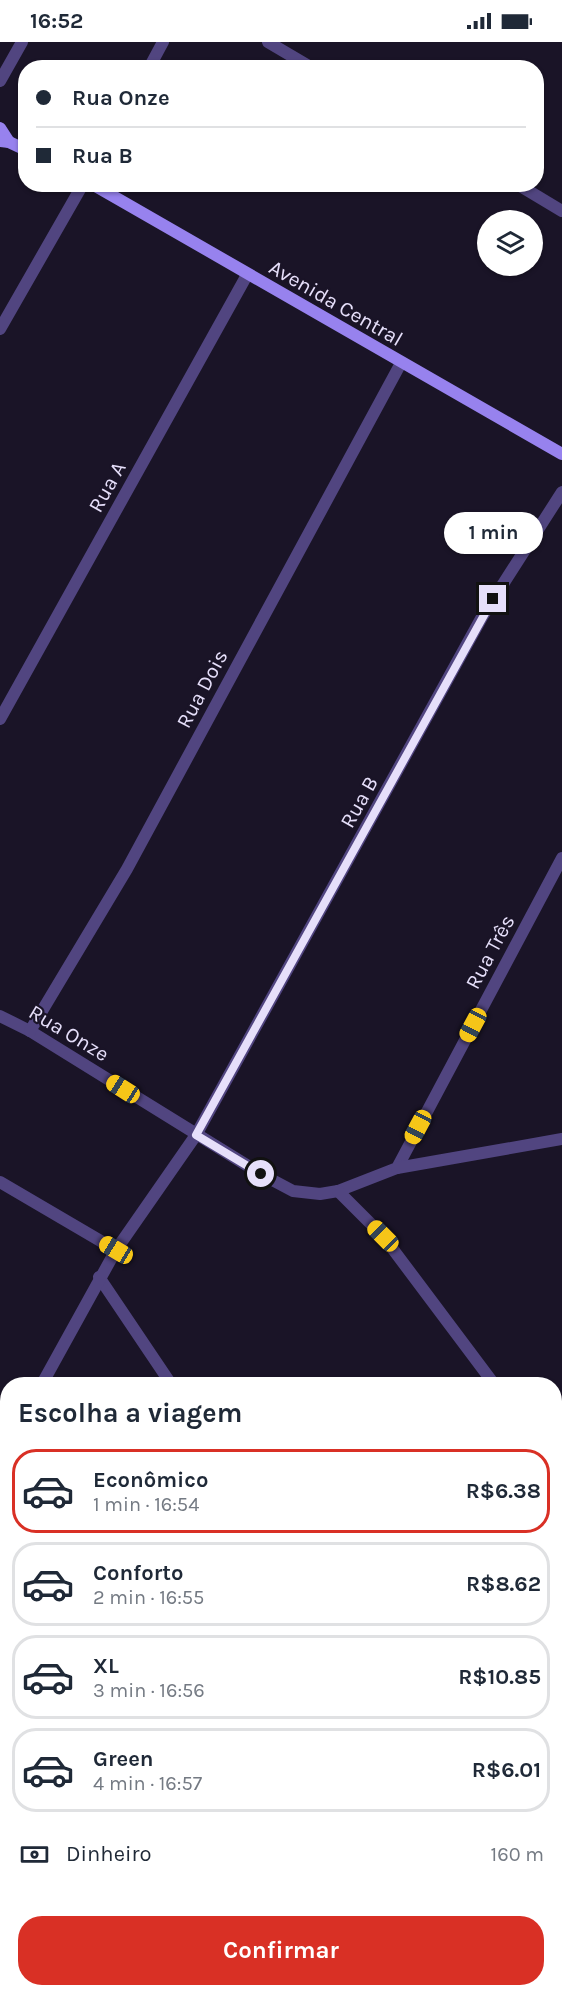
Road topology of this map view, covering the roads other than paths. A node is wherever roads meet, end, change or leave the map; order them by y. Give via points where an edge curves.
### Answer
1 (22, 42) edge
2 (163, 42) edge
3 (268, 42) edge
4 (153, 60) edge
5 (298, 60) edge
6 (0, 81) edge
7 (0, 128) edge
8 (5, 141) edge
9 (78, 192) edge
10 (106, 192) edge
11 (530, 192) edge
12 (562, 211) edge
13 (247, 275) junction
14 (0, 329) edge
15 (401, 363) junction
16 (562, 454) edge
17 (562, 492) edge
18 (0, 719) edge
19 (562, 858) edge
20 (1, 1017) edge
21 (30, 1031) junction
22 (196, 1135) junction
23 (562, 1139) edge
24 (397, 1168) junction
25 (0, 1182) edge
26 (338, 1191) junction
27 (116, 1250) junction
28 (99, 1277) junction
29 (46, 1377) edge
30 (166, 1377) edge
31 (489, 1377) edge

1 - 6 street
2 - 4 street
3 - 5 street
7 - 8 street
9 - 14 street
10 - 13 street, Avenida Central
11 - 12 street
13 - 15 street, Avenida Central
13 - 18 street, Rua A
15 - 16 street, Avenida Central
15 - 21 street, Rua Dois via 127,869
17 - 22 street, Rua B via 482,617
19 - 24 street, Rua Três
20 - 21 street, Rua Onze
21 - 22 street, Rua Onze
22 - 26 street, Rua Onze via 293,1191
22 - 27 street, Rua B
23 - 24 street
24 - 26 street
25 - 27 street
26 - 31 street via 383,1236
27 - 28 street, Rua B
28 - 29 street, Rua B
28 - 30 street

